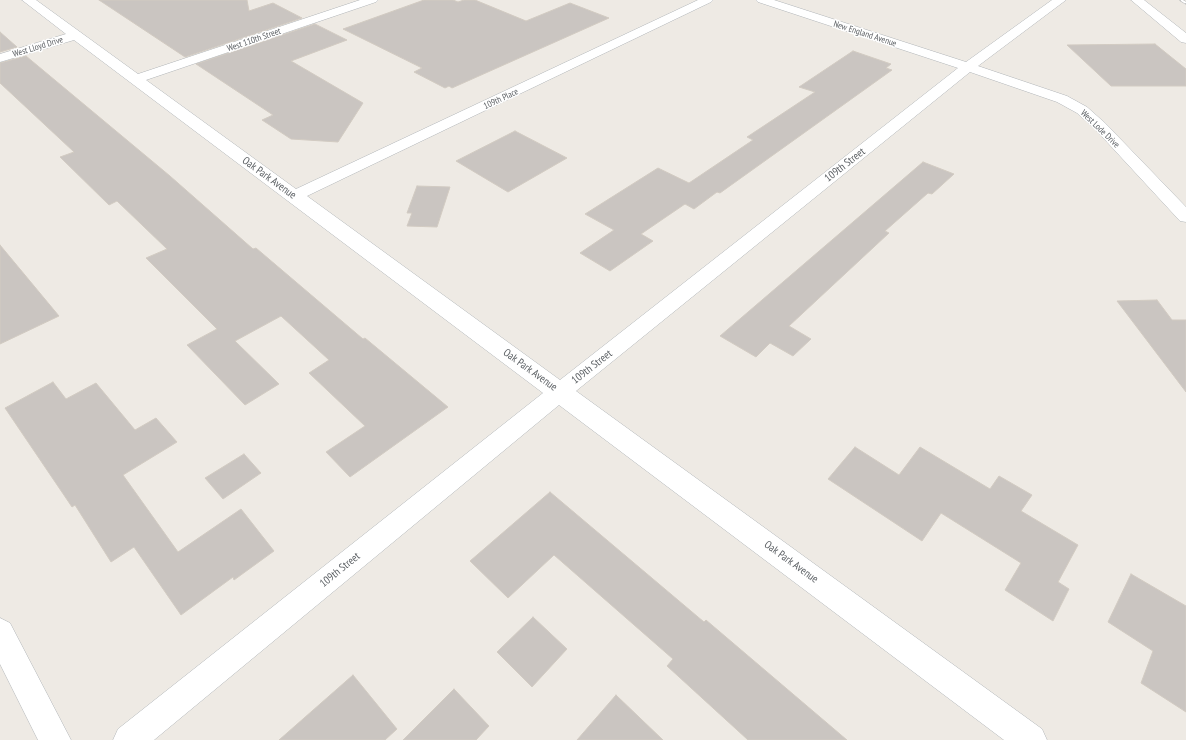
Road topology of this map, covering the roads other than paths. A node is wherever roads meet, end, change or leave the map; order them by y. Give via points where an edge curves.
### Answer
1 (372, 0) edge
2 (707, 0) edge
3 (762, 0) edge
4 (1060, 0) edge
5 (1138, 0) edge
6 (37, 1) edge
7 (76, 35) junction
8 (1186, 39) edge
9 (0, 58) edge
10 (968, 67) junction
11 (136, 79) junction
12 (294, 196) junction
13 (1186, 218) edge
14 (560, 392) junction
15 (0, 633) edge
16 (55, 740) edge
17 (129, 740) edge
18 (1031, 740) edge

1 - 11 street, West 110th Street
2 - 12 street, 109th Place
3 - 10 street, New England Avenue
4 - 10 street, 109th Street
5 - 8 street
6 - 7 street, Oak Park Avenue
7 - 9 street, West Lloyd Drive
7 - 11 street, Oak Park Avenue
10 - 13 street, West Lode Drive via 1040,90 1082,110
10 - 14 street, 109th Street
11 - 12 street, Oak Park Avenue
12 - 14 street, Oak Park Avenue
14 - 17 street, 109th Street
14 - 18 street, Oak Park Avenue
15 - 16 street

